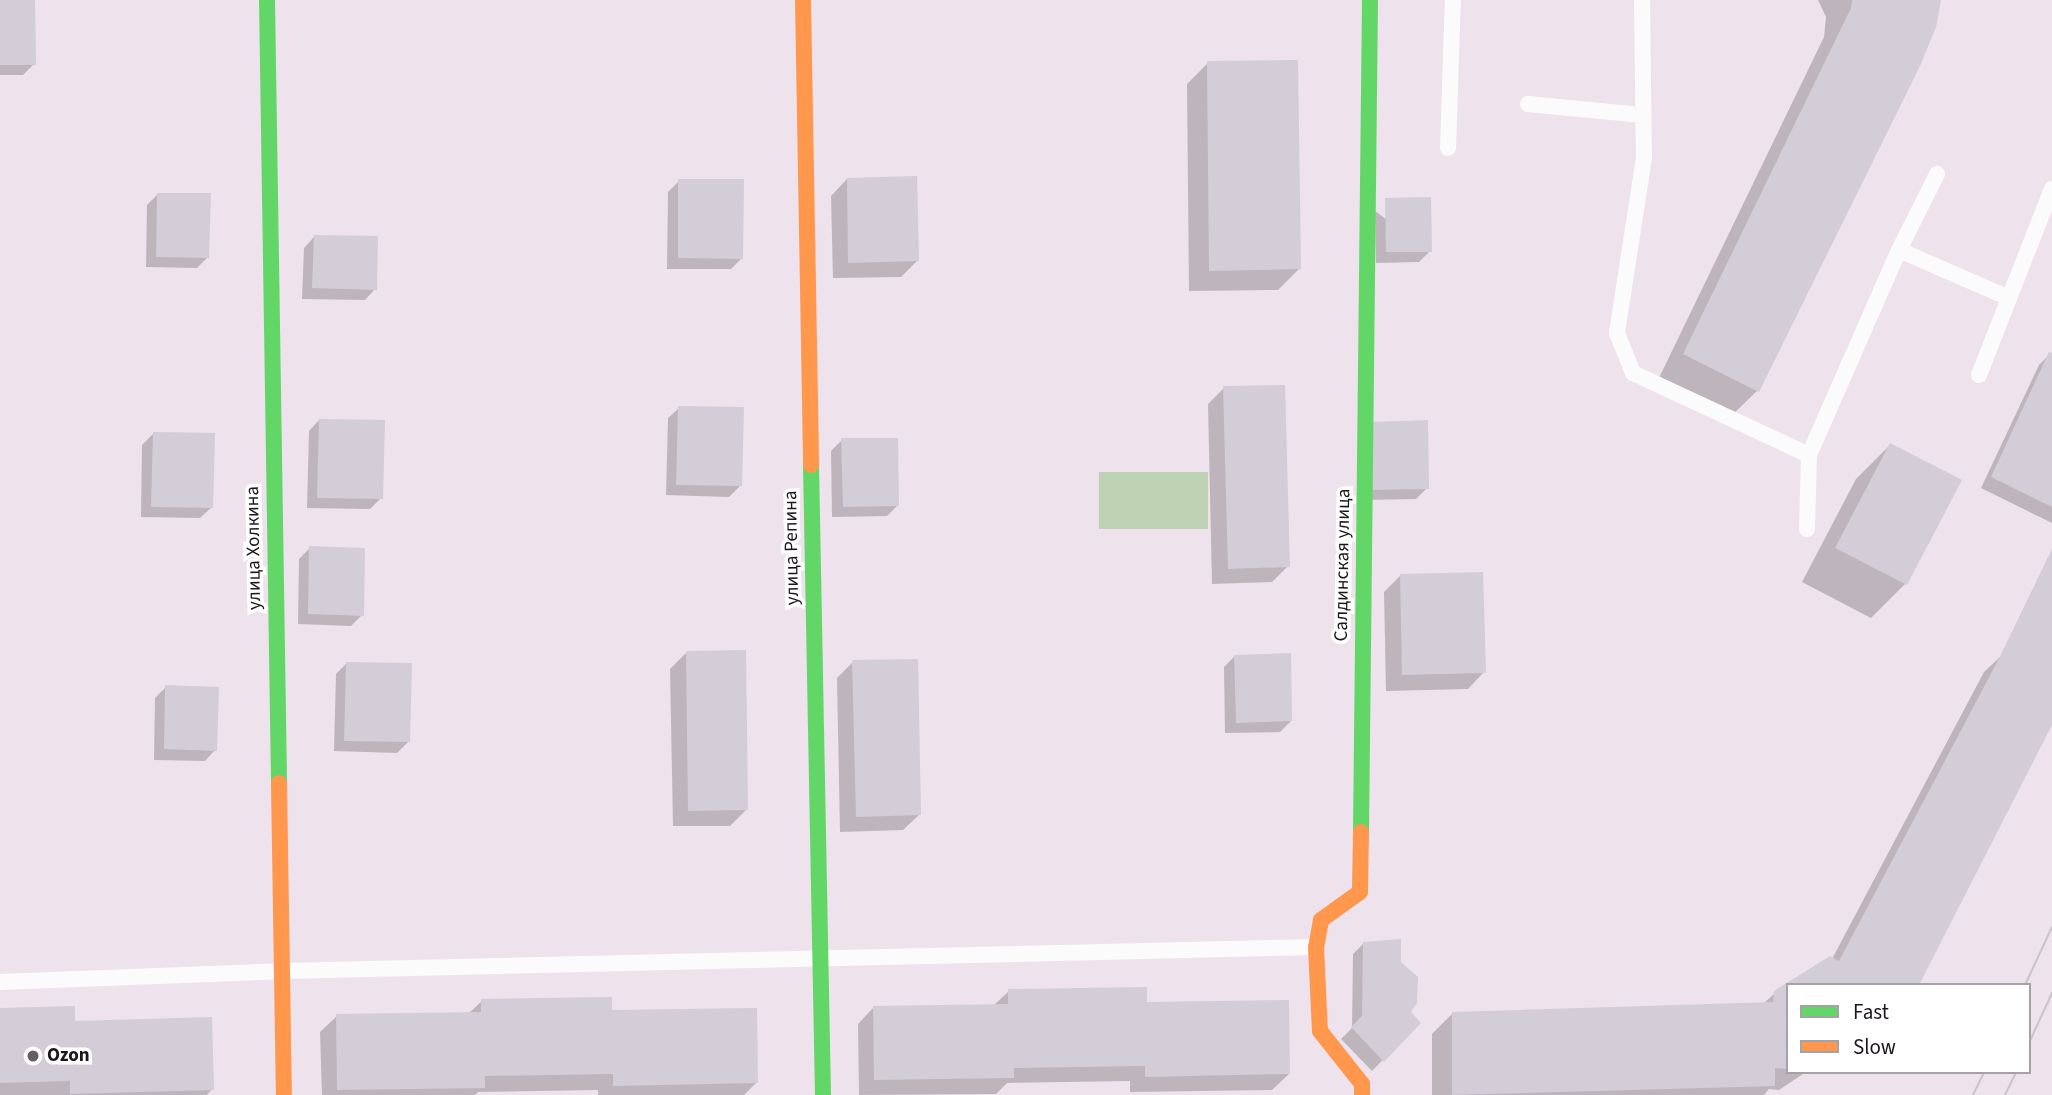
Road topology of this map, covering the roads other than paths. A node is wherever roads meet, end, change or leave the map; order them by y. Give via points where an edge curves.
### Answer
1 (267, 0) edge
2 (803, 0) edge
3 (1370, 0) edge
4 (1453, 0) edge
5 (1642, 0) edge
6 (1528, 104) dead end
7 (1643, 115) junction
8 (1448, 148) dead end
9 (1937, 174) dead end
10 (2052, 189) edge
11 (1899, 250) junction
12 (2009, 298) junction
13 (1979, 375) dead end
14 (1809, 455) junction
15 (1807, 529) dead end
16 (1317, 947) junction
17 (820, 960) junction
18 (282, 971) junction
19 (0, 982) edge
20 (284, 1095) edge
21 (823, 1095) edge
22 (1362, 1095) edge

1 - 18 street, улица Холкина
2 - 17 street, улица Репина
3 - 16 street, Салдинская улица via 1360,892 1321,920
4 - 8 lane
5 - 7 lane
6 - 7 lane
7 - 14 lane via 1644,158 1616,333 1633,373
9 - 11 lane
10 - 12 lane
11 - 12 lane
11 - 14 lane
12 - 13 lane
14 - 15 lane
16 - 17 lane
16 - 22 street, Салдинская улица via 1320,1031 1362,1084
17 - 18 lane
17 - 21 street, улица Репина
18 - 19 lane
18 - 20 street, улица Холкина

